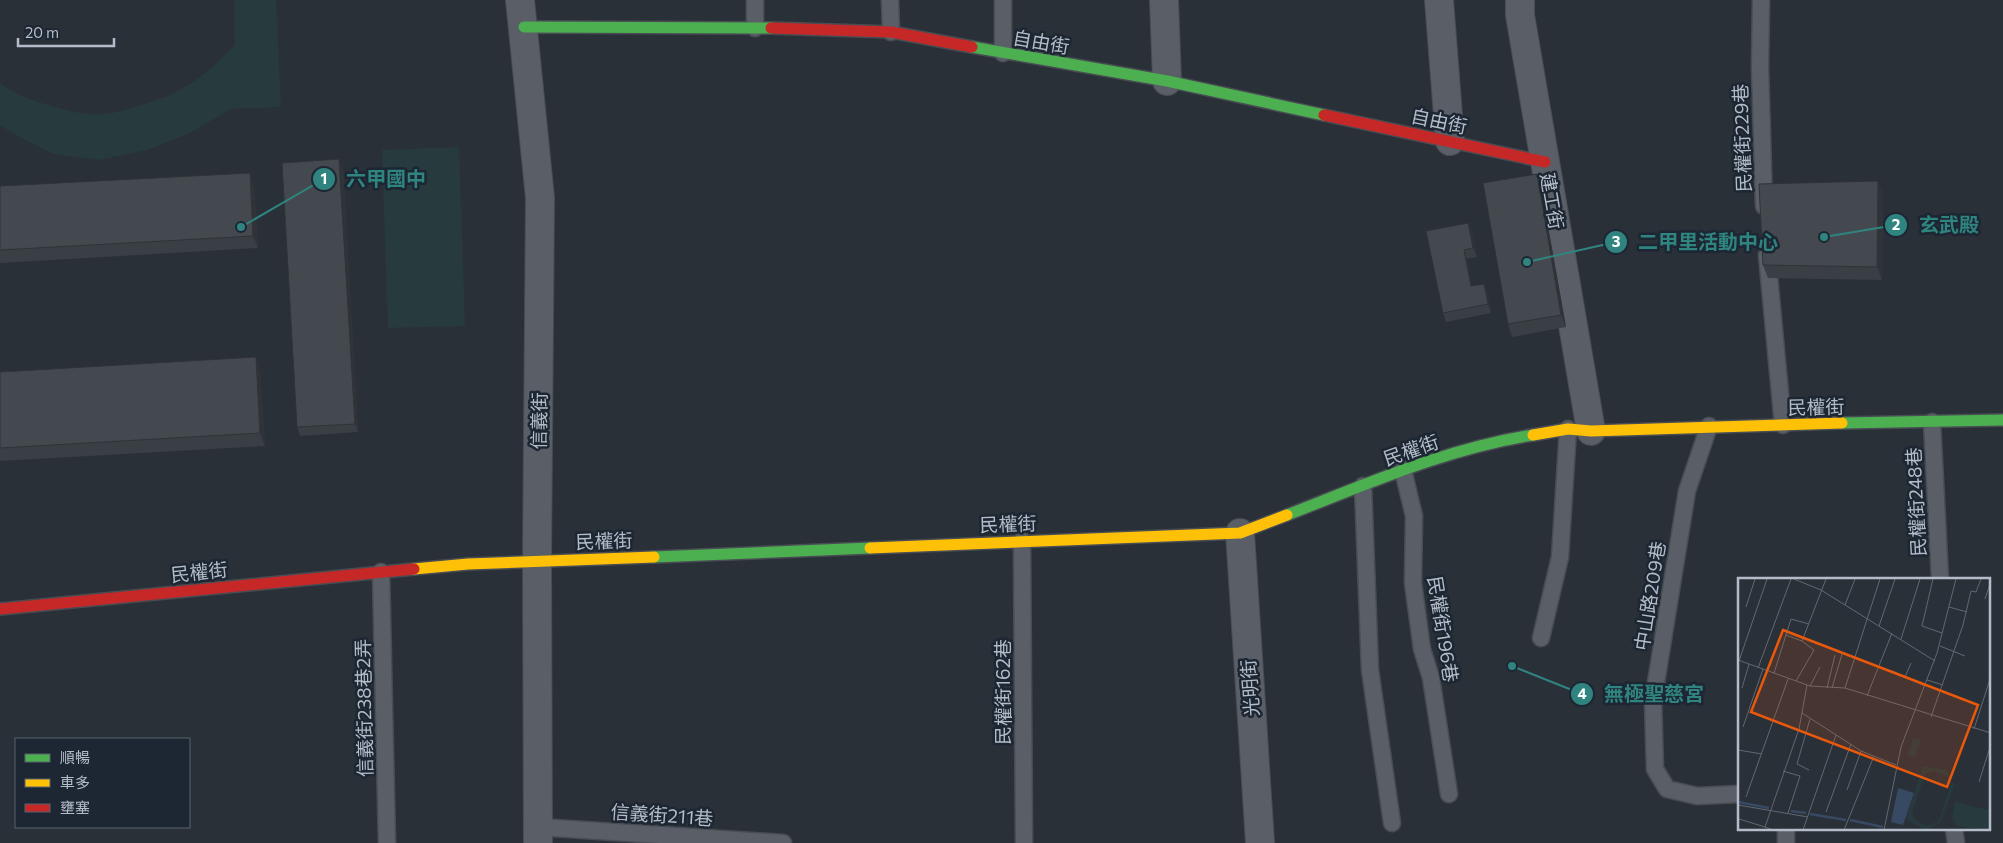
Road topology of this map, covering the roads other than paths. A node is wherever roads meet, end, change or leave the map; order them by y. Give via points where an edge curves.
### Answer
1 (520, 0) edge
2 (755, 0) edge
3 (890, 0) edge
4 (1002, 0) edge
5 (1164, 0) edge
6 (1439, 0) edge
7 (1520, 0) edge
8 (1761, 0) edge
9 (524, 27) junction
10 (755, 28) junction
11 (891, 32) junction
12 (1003, 53) junction
13 (1167, 81) junction
14 (1450, 141) junction
15 (1545, 162) junction
16 (1765, 224) edge
17 (1766, 242) edge
18 (2003, 420) edge
19 (1932, 422) junction
20 (1783, 425) junction
21 (1709, 426) junction
22 (1580, 430) junction
23 (1403, 470) junction
24 (1363, 486) junction
25 (1240, 533) junction
26 (1022, 541) junction
27 (537, 561) junction
28 (381, 572) junction
29 (1940, 578) edge
30 (0, 609) edge
31 (1541, 638) dead end
32 (1448, 794) dead end
33 (1738, 794) edge
34 (1392, 823) dead end
35 (1786, 830) edge
36 (1954, 830) edge
37 (538, 835) edge
38 (750, 842) edge
39 (387, 843) edge
40 (783, 843) edge
41 (1024, 843) edge
42 (1260, 843) edge
43 (1786, 843) edge
44 (1956, 843) edge

1 - 9 street, 信義街
2 - 10 lane
3 - 11 lane
4 - 12 lane
5 - 13 street
6 - 14 street
7 - 15 street, 建工街
8 - 16 lane, 民權街229巷
9 - 10 street, 自由街
9 - 27 street, 信義街 via 540,198
10 - 11 street, 自由街
11 - 12 street, 自由街
12 - 13 street, 自由街
13 - 14 street, 自由街
14 - 15 street, 自由街
15 - 22 street, 建工街
17 - 20 lane
18 - 19 street, 民權街
19 - 20 street, 民權街
19 - 29 lane, 民權街248巷
20 - 21 street, 民權街
21 - 22 street, 民權街
21 - 33 lane, 中山路209巷 via 1687,491 1653,701 1655,768 1667,789 1698,796
22 - 23 street, 民權街 via 1500,440
22 - 31 lane via 1560,557
23 - 24 street, 民權街
23 - 32 lane, 民權街196巷 via 1414,516 1413,583 1422,649 1431,678
24 - 25 street, 民權街
24 - 34 lane via 1370,670
25 - 26 street, 民權街
25 - 42 street, 光明街
26 - 27 street, 民權街
26 - 41 lane, 民權街162巷
27 - 28 street, 民權街
27 - 37 street, 信義街
28 - 30 street, 民權街
28 - 39 lane, 信義街238巷2弄
35 - 43 lane
36 - 44 lane
37 - 38 lane, 信義街211巷
38 - 40 lane, 信義街211巷

